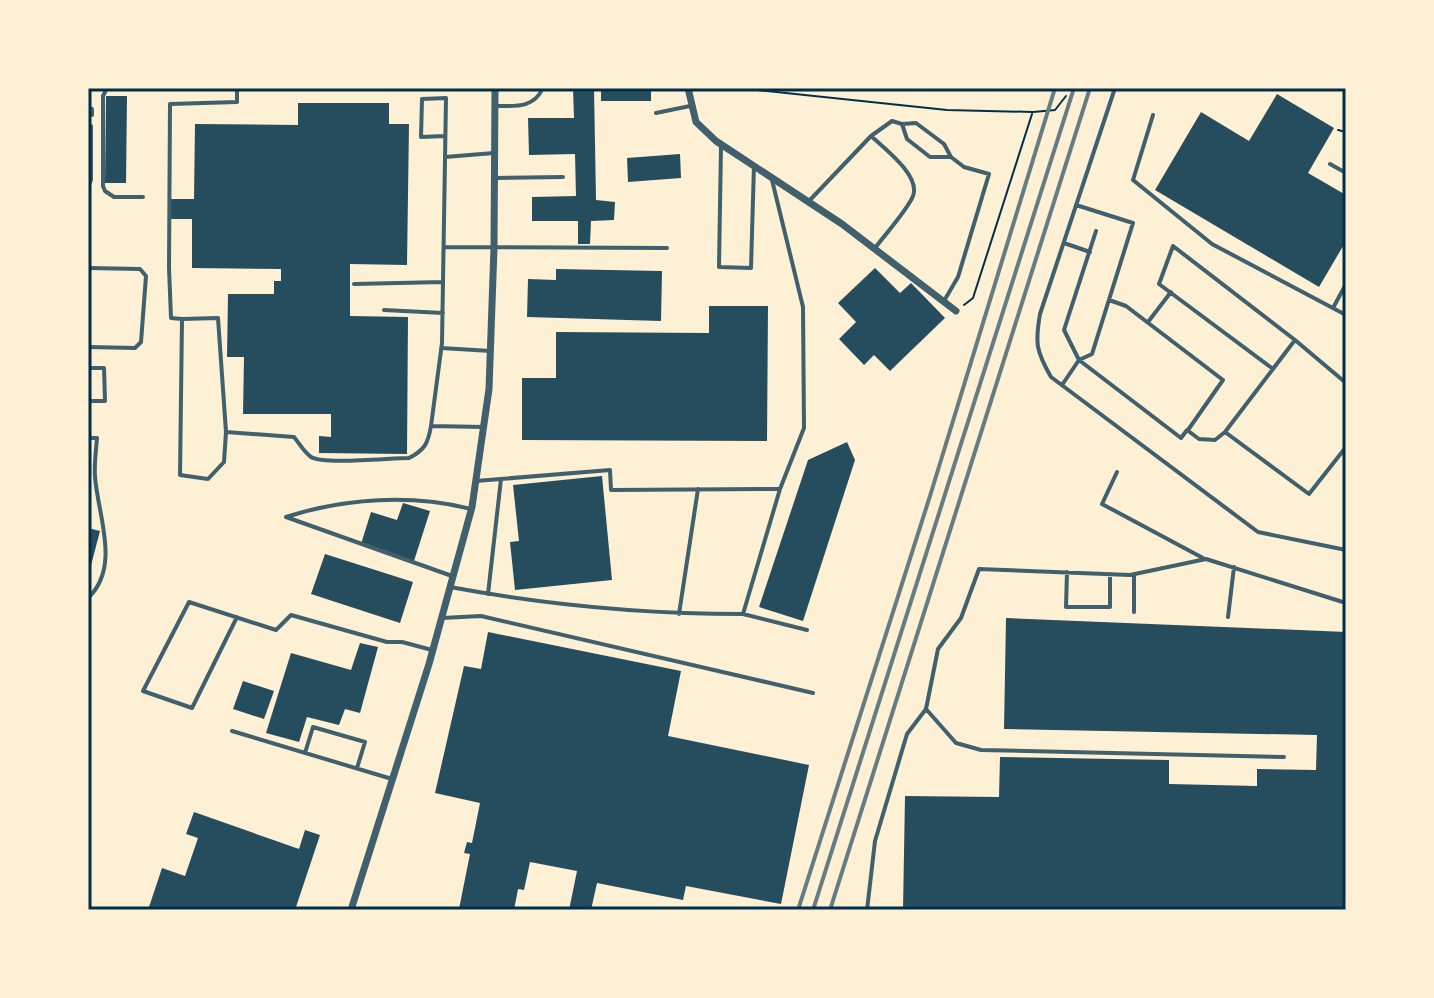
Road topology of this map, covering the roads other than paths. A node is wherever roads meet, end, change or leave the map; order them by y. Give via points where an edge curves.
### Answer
1 (107, 88) edge
2 (237, 88) edge
3 (495, 88) edge
4 (543, 88) edge
5 (688, 88) edge
6 (1115, 88) edge
7 (495, 106) junction
8 (690, 106) junction
9 (88, 107) edge
10 (656, 113) dead end
11 (92, 115) dead end
12 (1153, 115) dead end
13 (902, 124) junction
14 (91, 126) dead end
15 (445, 136) junction
16 (871, 136) junction
17 (721, 144) junction
18 (495, 153) junction
19 (445, 157) junction
20 (951, 157) junction
21 (1330, 164) dead end
22 (754, 165) junction
23 (1346, 173) edge
24 (563, 177) dead end
25 (771, 177) junction
26 (494, 178) junction
27 (88, 187) edge
28 (143, 197) dead end
29 (808, 202) junction
30 (1076, 205) junction
31 (1096, 231) dead end
32 (1064, 243) junction
33 (444, 247) junction
34 (494, 248) junction
35 (667, 248) dead end
36 (874, 248) junction
37 (1090, 252) junction
38 (88, 268) edge
39 (443, 282) junction
40 (354, 284) dead end
41 (1346, 284) edge
42 (1171, 292) junction
43 (1109, 300) junction
44 (944, 301) junction
45 (1333, 308) junction
46 (384, 310) dead end
47 (956, 311) road end
48 (443, 313) junction
49 (1346, 315) edge
50 (182, 319) junction
51 (1148, 322) junction
52 (1295, 340) junction
53 (88, 347) edge
54 (441, 348) junction
55 (491, 351) junction
56 (1079, 360) junction
57 (88, 368) edge
58 (1273, 369) junction
59 (1346, 383) edge
60 (1062, 385) junction
61 (88, 401) edge
62 (431, 426) junction
63 (484, 427) junction
64 (1187, 430) junction
65 (226, 432) junction
66 (1225, 432) junction
67 (88, 438) edge
68 (1346, 447) edge
69 (1117, 472) dead end
70 (91, 474) edge
71 (501, 479) junction
72 (476, 481) junction
73 (698, 489) junction
74 (780, 489) junction
75 (471, 509) junction
76 (1346, 550) edge
77 (1206, 559) junction
78 (1234, 567) junction
79 (1067, 572) junction
80 (1110, 574) junction
81 (1134, 574) junction
82 (453, 577) junction
83 (450, 587) junction
84 (488, 594) junction
85 (88, 598) edge
86 (1346, 603) edge
87 (1134, 612) dead end
88 (679, 614) junction
89 (743, 614) junction
90 (237, 617) junction
91 (1228, 617) dead end
92 (442, 618) junction
93 (807, 630) dead end
94 (432, 650) junction
95 (813, 693) dead end
96 (926, 709) junction
97 (232, 731) dead end
98 (305, 753) junction
99 (1284, 757) dead end
100 (357, 768) junction
101 (392, 779) junction
102 (351, 910) edge
103 (867, 910) edge

1 - 28 lane via 103,186 114,197
2 - 50 lane via 237,102 170,104 171,318
3 - 7 street
4 - 7 lane via 525,105
5 - 8 street
6 - 30 lane
7 - 18 street
8 - 10 lane
8 - 17 street via 696,122
9 - 11 lane
12 - 45 lane via 1133,180 1212,244
13 - 16 lane via 892,121
13 - 20 lane via 916,123 944,144
13 - 20 lane via 907,139 930,157
14 - 27 lane
15 - 15 lane via 446,98 422,99 421,137
15 - 19 lane
16 - 29 lane
16 - 36 lane via 902,166 914,195
17 - 22 street
17 - 22 lane via 719,267 751,268
18 - 19 lane
18 - 26 street
19 - 33 lane
20 - 44 lane via 989,174 958,277
21 - 23 lane
22 - 25 street
24 - 26 lane
25 - 29 street
25 - 74 lane via 803,307 804,428
26 - 34 street
29 - 36 street
30 - 32 lane
30 - 43 lane via 1133,223
31 - 37 lane
32 - 37 lane
32 - 60 lane via 1036,337 1038,354
33 - 34 lane
33 - 39 lane
34 - 35 lane
34 - 55 street
36 - 44 street
37 - 56 lane via 1064,330
38 - 53 lane via 140,269 146,276 141,342 135,348
39 - 40 lane
39 - 48 lane
41 - 45 lane
42 - 51 lane
42 - 52 lane via 1159,284 1173,246
42 - 58 lane
43 - 51 lane
43 - 56 lane via 1092,354
44 - 47 street
45 - 49 lane
46 - 48 lane
48 - 54 lane
50 - 65 lane via 218,318
50 - 65 lane via 180,475 208,479 224,462
51 - 64 lane via 1223,380
52 - 58 lane
52 - 59 lane
54 - 55 lane
54 - 62 lane
55 - 63 street
56 - 60 lane
56 - 64 lane via 1181,438
57 - 61 lane via 104,368 105,401
58 - 66 lane
60 - 76 lane via 1258,532
62 - 63 lane
62 - 65 lane via 428,443 409,458 314,459 294,437
63 - 72 street
64 - 66 lane via 1199,439 1215,440
66 - 68 lane via 1309,494
67 - 70 lane via 97,438
69 - 77 lane via 1102,504
70 - 85 lane via 107,555 100,587
71 - 72 lane
71 - 73 lane via 610,470 611,490
71 - 84 lane
72 - 75 street
73 - 74 lane
73 - 88 lane
74 - 89 lane
75 - 82 street
75 - 82 lane via 398,500 320,506 286,517
77 - 78 lane
77 - 81 lane
78 - 86 lane
78 - 91 lane
79 - 80 lane
79 - 80 lane via 1066,607 1110,607
79 - 96 lane via 979,569 961,618 938,649
80 - 81 lane
81 - 87 lane
82 - 83 street
83 - 84 lane
83 - 92 street
84 - 88 lane
88 - 89 lane
89 - 93 lane
90 - 90 lane via 189,602 143,691 192,708
90 - 94 lane via 276,630 291,615
92 - 94 street
92 - 95 lane via 481,616
94 - 101 street
96 - 99 lane via 956,743 981,750
96 - 103 lane via 907,734 875,841
97 - 98 lane
98 - 100 lane
98 - 100 lane via 313,727 365,742
100 - 101 lane
101 - 102 street

